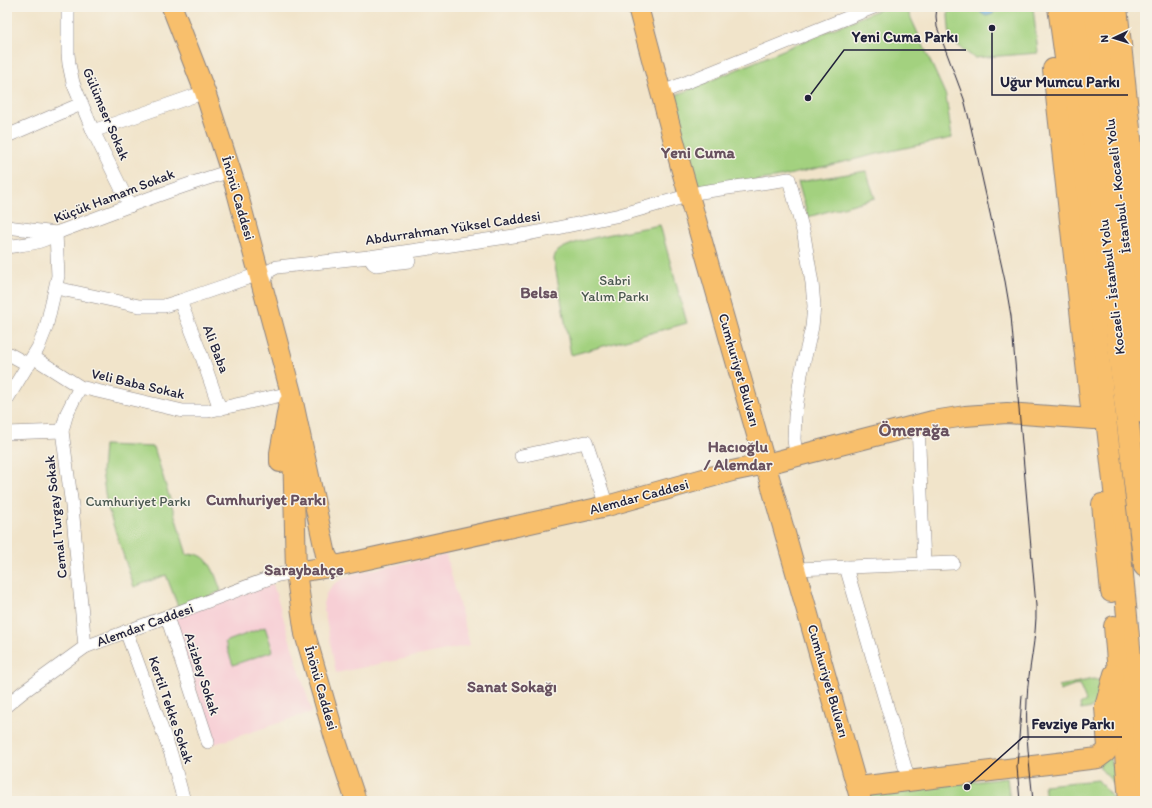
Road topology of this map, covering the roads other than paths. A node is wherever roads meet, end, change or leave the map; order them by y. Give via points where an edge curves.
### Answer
1 (68, 7) edge
2 (172, 7) edge
3 (638, 7) edge
4 (874, 7) edge
5 (1045, 7) edge
6 (1058, 7) edge
7 (1078, 7) edge
8 (1095, 7) edge
9 (1116, 7) edge
10 (205, 92) junction
11 (660, 93) junction
12 (81, 104) junction
13 (93, 131) junction
14 (7, 136) edge
15 (231, 171) junction
16 (689, 195) junction
17 (130, 206) junction
18 (7, 227) edge
19 (56, 233) junction
20 (7, 247) edge
21 (369, 257) junction
22 (409, 261) dead end
23 (261, 279) junction
24 (1145, 279) edge
25 (56, 288) junction
26 (180, 302) junction
27 (7, 353) edge
28 (31, 361) junction
29 (80, 387) junction
30 (291, 393) junction
31 (7, 399) edge
32 (220, 409) junction
33 (1145, 412) edge
34 (1099, 419) junction
35 (918, 424) junction
36 (62, 431) junction
37 (7, 433) edge
38 (521, 456) dead end
39 (796, 456) junction
40 (765, 464) junction
41 (607, 506) junction
42 (953, 562) dead end
43 (924, 564) junction
44 (336, 566) junction
45 (1145, 566) edge
46 (846, 567) junction
47 (796, 570) junction
48 (296, 572) junction
49 (167, 617) junction
50 (126, 631) junction
51 (85, 647) junction
52 (1118, 664) junction
53 (7, 705) edge
54 (208, 742) dead end
55 (1108, 747) junction
56 (909, 781) junction
57 (1128, 793) edge
58 (860, 794) edge
59 (184, 801) edge
60 (356, 801) edge
61 (1145, 801) edge

1 - 12 street, Gülümser Sokak via 69,64
2 - 10 main road, İnönü Caddesi
3 - 11 main road, Cumhuriyet Bulvarı
4 - 11 street
5 - 34 main road
6 - 34 main road via 1070,91
7 - 45 highway, Kocaeli - İstanbul Yolu
8 - 33 highway, İstanbul - Kocaeli Yolu
9 - 24 highway
10 - 13 street
10 - 15 main road, İnönü Caddesi
11 - 16 main road, Cumhuriyet Bulvarı
12 - 13 street, Gülümser Sokak
12 - 14 street
13 - 17 street, Gülümser Sokak
15 - 17 street, Küçük Hamam Sokak
15 - 23 main road, İnönü Caddesi
16 - 21 street, Abdurrahman Yüksel Caddesi via 606,218 528,234
16 - 39 street, Abdurrahman Yüksel Caddesi via 789,179 804,235 814,306 795,416
16 - 40 main road, Cumhuriyet Bulvarı
17 - 19 street, Küçük Hamam Sokak
18 - 19 street
19 - 20 street, Küçük Hamam Sokak via 43,241
19 - 25 street
21 - 22 street via 376,265
21 - 23 street, Abdurrahman Yüksel Caddesi via 277,267
23 - 26 street
23 - 30 main road, İnönü Caddesi
25 - 26 street via 139,306 164,306
25 - 28 street via 46,328
26 - 32 street, Ali Baba
27 - 28 street, Veli Baba Sokak
28 - 29 street, Veli Baba Sokak
28 - 31 street
29 - 32 street, Veli Baba Sokak via 183,412
29 - 36 street, Cemal Turgay Sokak
30 - 32 street, Veli Baba Sokak
30 - 44 main road, İnönü Caddesi via 326,555
30 - 48 main road, İnönü Caddesi via 280,459 284,535
34 - 35 main road, Alemdar Caddesi via 1011,413 965,416
34 - 52 main road
34 - 61 main road via 1120,544
35 - 39 main road, Alemdar Caddesi
35 - 43 street
36 - 37 street
36 - 51 street, Cemal Turgay Sokak via 72,506
38 - 41 street via 586,442
39 - 40 main road, Alemdar Caddesi
40 - 41 main road, Alemdar Caddesi
40 - 47 main road, Cumhuriyet Bulvarı
41 - 44 main road, Alemdar Caddesi
42 - 43 street
43 - 46 street
44 - 48 main road
46 - 47 street
46 - 56 street
47 - 58 main road, Cumhuriyet Bulvarı
48 - 49 street, Alemdar Caddesi via 278,575
48 - 60 main road, İnönü Caddesi via 305,634
49 - 50 street, Alemdar Caddesi
49 - 54 street, Azizbey Sokak
50 - 51 street, Alemdar Caddesi
50 - 59 street, Kertil Tekke Sokak via 171,754
51 - 53 street, Alemdar Caddesi
52 - 55 main road via 1105,707
52 - 57 main road
55 - 56 main road via 1098,758
55 - 57 main road
56 - 58 main road

